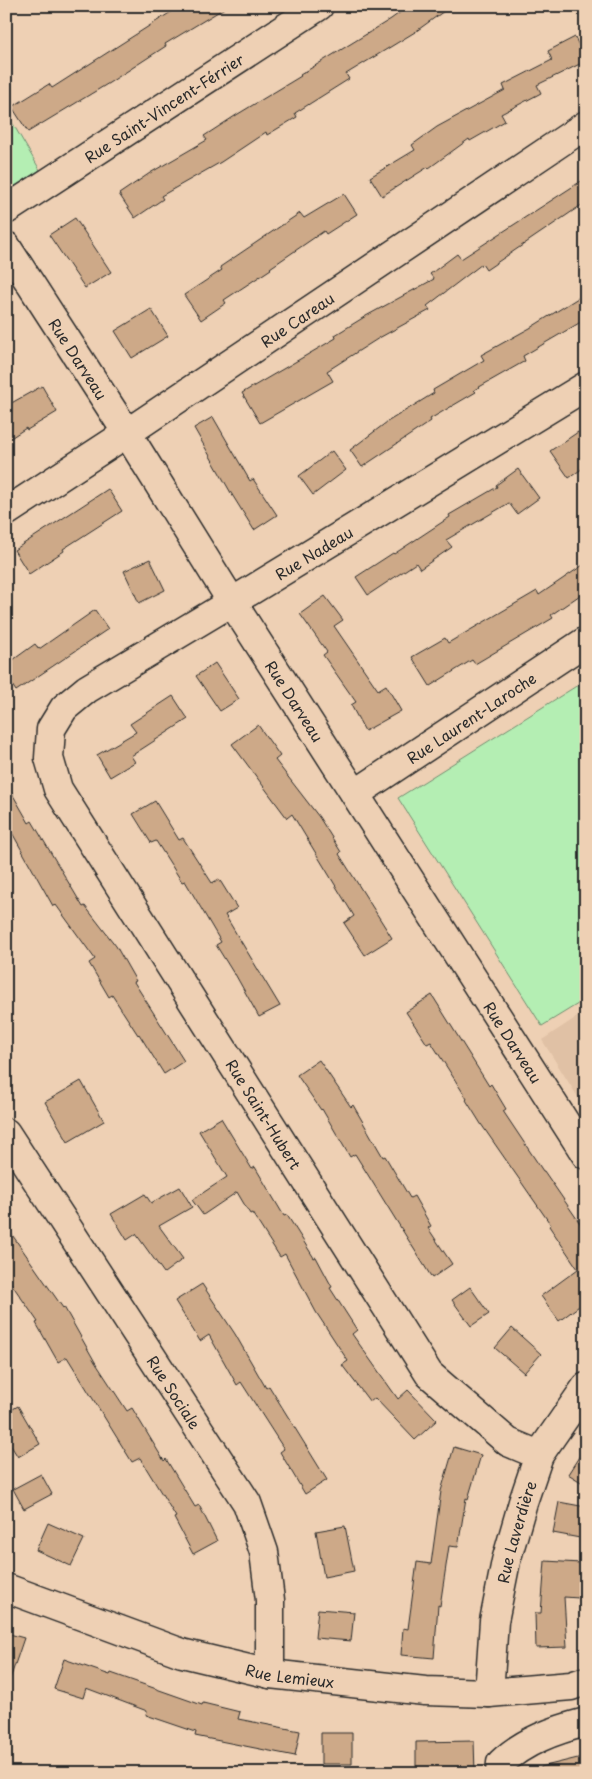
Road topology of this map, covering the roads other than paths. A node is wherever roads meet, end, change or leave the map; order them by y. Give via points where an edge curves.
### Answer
1 (319, 6) edge
2 (586, 125) edge
3 (6, 210) edge
4 (6, 246) edge
5 (586, 386) edge
6 (127, 433) junction
7 (6, 512) edge
8 (232, 602) junction
9 (586, 641) edge
10 (51, 729) joint
11 (355, 794) junction
12 (6, 1133) edge
13 (586, 1155) edge
14 (586, 1387) edge
15 (540, 1456) junction
16 (6, 1588) edge
17 (270, 1674) junction
18 (586, 1682) edge
19 (489, 1693) junction
20 (586, 1722) edge
21 (500, 1773) edge

1 - 3 street, Rue Saint-Vincent-Férrier
2 - 6 street, Rue Careau
4 - 6 street, Rue Darveau
5 - 8 street, Rue Nadeau
6 - 7 street, Rue Careau
6 - 8 street, Rue Darveau
8 - 10 street, Rue Nadeau via 87,689 64,708
8 - 11 street, Rue Darveau
9 - 11 street, Rue Laurent-Laroche
10 - 15 street, Rue Saint-Hubert via 49,758 58,789 429,1374 508,1442
11 - 13 street, Rue Darveau
12 - 17 street, Rue Sociale via 247,1503 264,1552 270,1600
14 - 15 street, Rue Laverdière
15 - 19 street, Rue Laverdière via 506,1561 494,1621
16 - 17 street, Rue Lemieux via 182,1653
17 - 19 street, Rue Lemieux via 425,1691
18 - 19 street, Rue Lemieux
20 - 21 street via 560,1728 522,1746 501,1763

